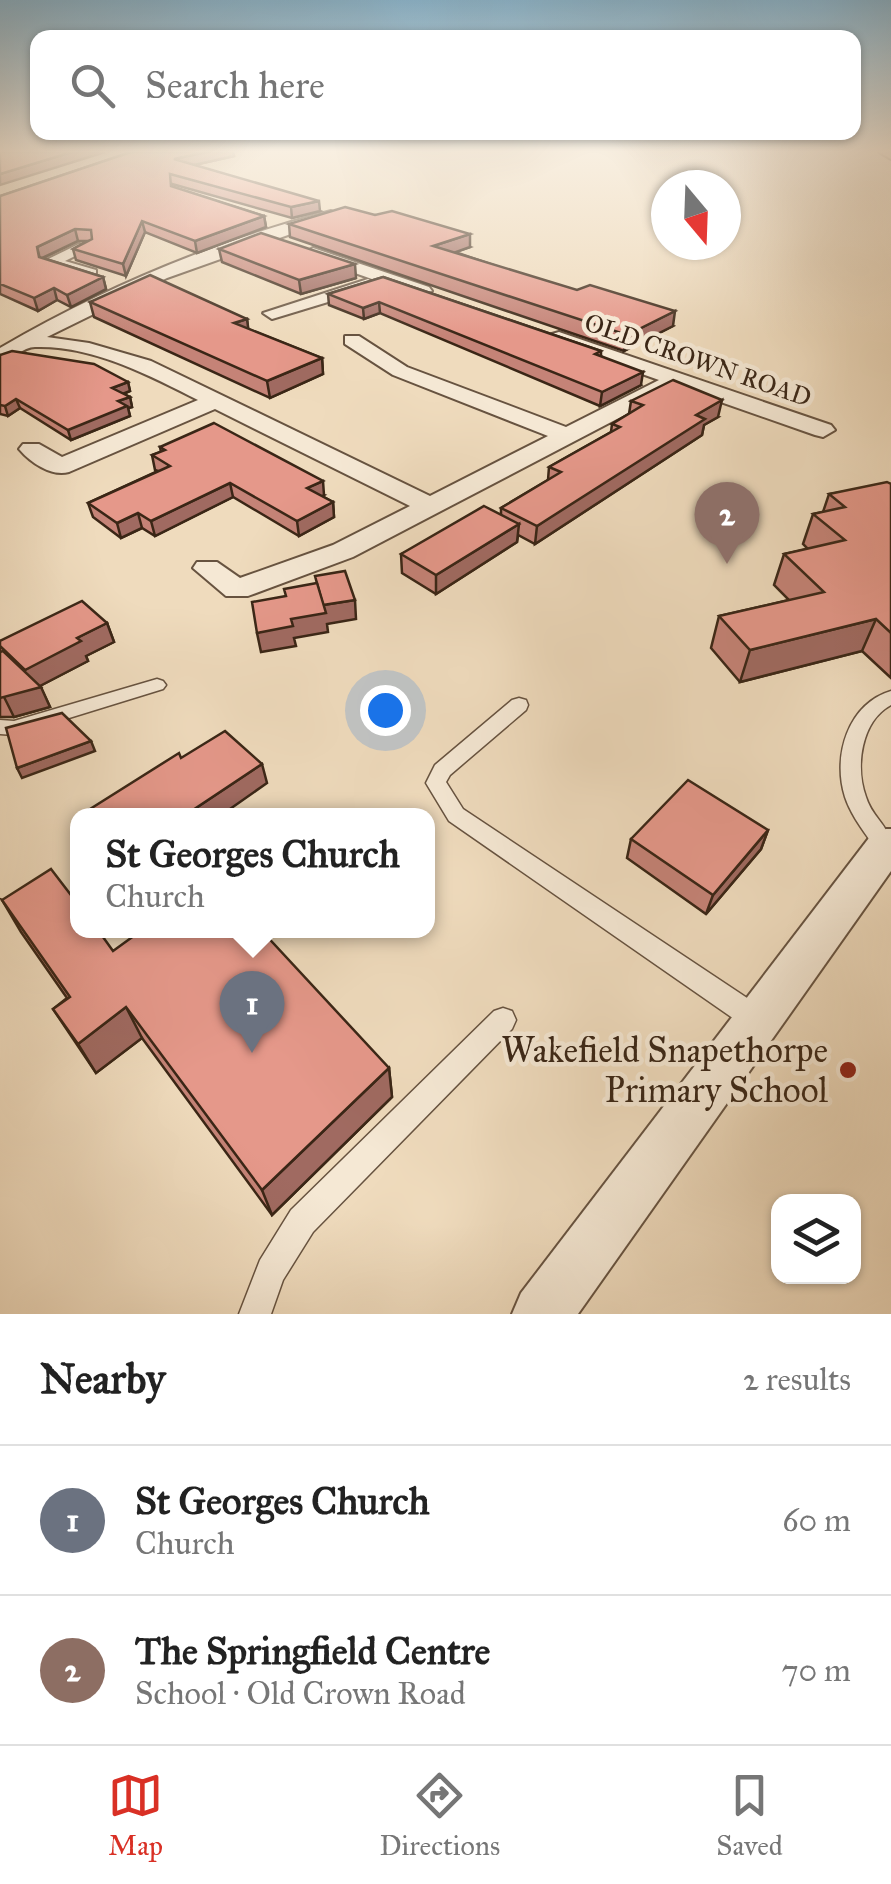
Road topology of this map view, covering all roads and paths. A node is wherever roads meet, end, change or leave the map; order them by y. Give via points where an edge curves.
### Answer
1 (337, 213) edge
2 (260, 226) junction
3 (85, 247) edge
4 (386, 278) junction
5 (132, 286) junction
6 (284, 288) edge
7 (440, 297) edge
8 (315, 300) junction
9 (272, 313) dead end
10 (547, 334) edge
11 (27, 340) junction
12 (352, 340) dead end
13 (0, 357) edge
14 (678, 379) junction
15 (216, 400) junction
16 (822, 430) dead end
17 (568, 436) junction
18 (31, 449) dead end
19 (430, 506) junction
20 (207, 568) dead end
21 (156, 685) dead end
22 (891, 697) edge
23 (519, 704) dead end
24 (0, 728) edge
25 (882, 867) edge
26 (504, 1020) dead end
27 (759, 1021) junction
28 (254, 1314) edge
29 (542, 1314) edge

1 - 2 street via 292,226
2 - 4 street
2 - 5 street
3 - 5 street via 50,262
4 - 7 street
4 - 8 street
5 - 11 street
6 - 8 street
8 - 9 street
10 - 14 street, OLD CROWN ROAD
11 - 13 street
11 - 15 street via 144,365
12 - 17 street via 400,371
14 - 16 street, OLD CROWN ROAD
14 - 17 street
15 - 18 street via 60,467
15 - 19 street
17 - 19 street
19 - 20 street via 343,551 237,590
21 - 24 lane
22 - 25 lane via 866,713 856,738 854,794
23 - 27 lane via 442,770 436,783 445,802
25 - 27 street
26 - 28 lane via 302,1220
27 - 29 street

